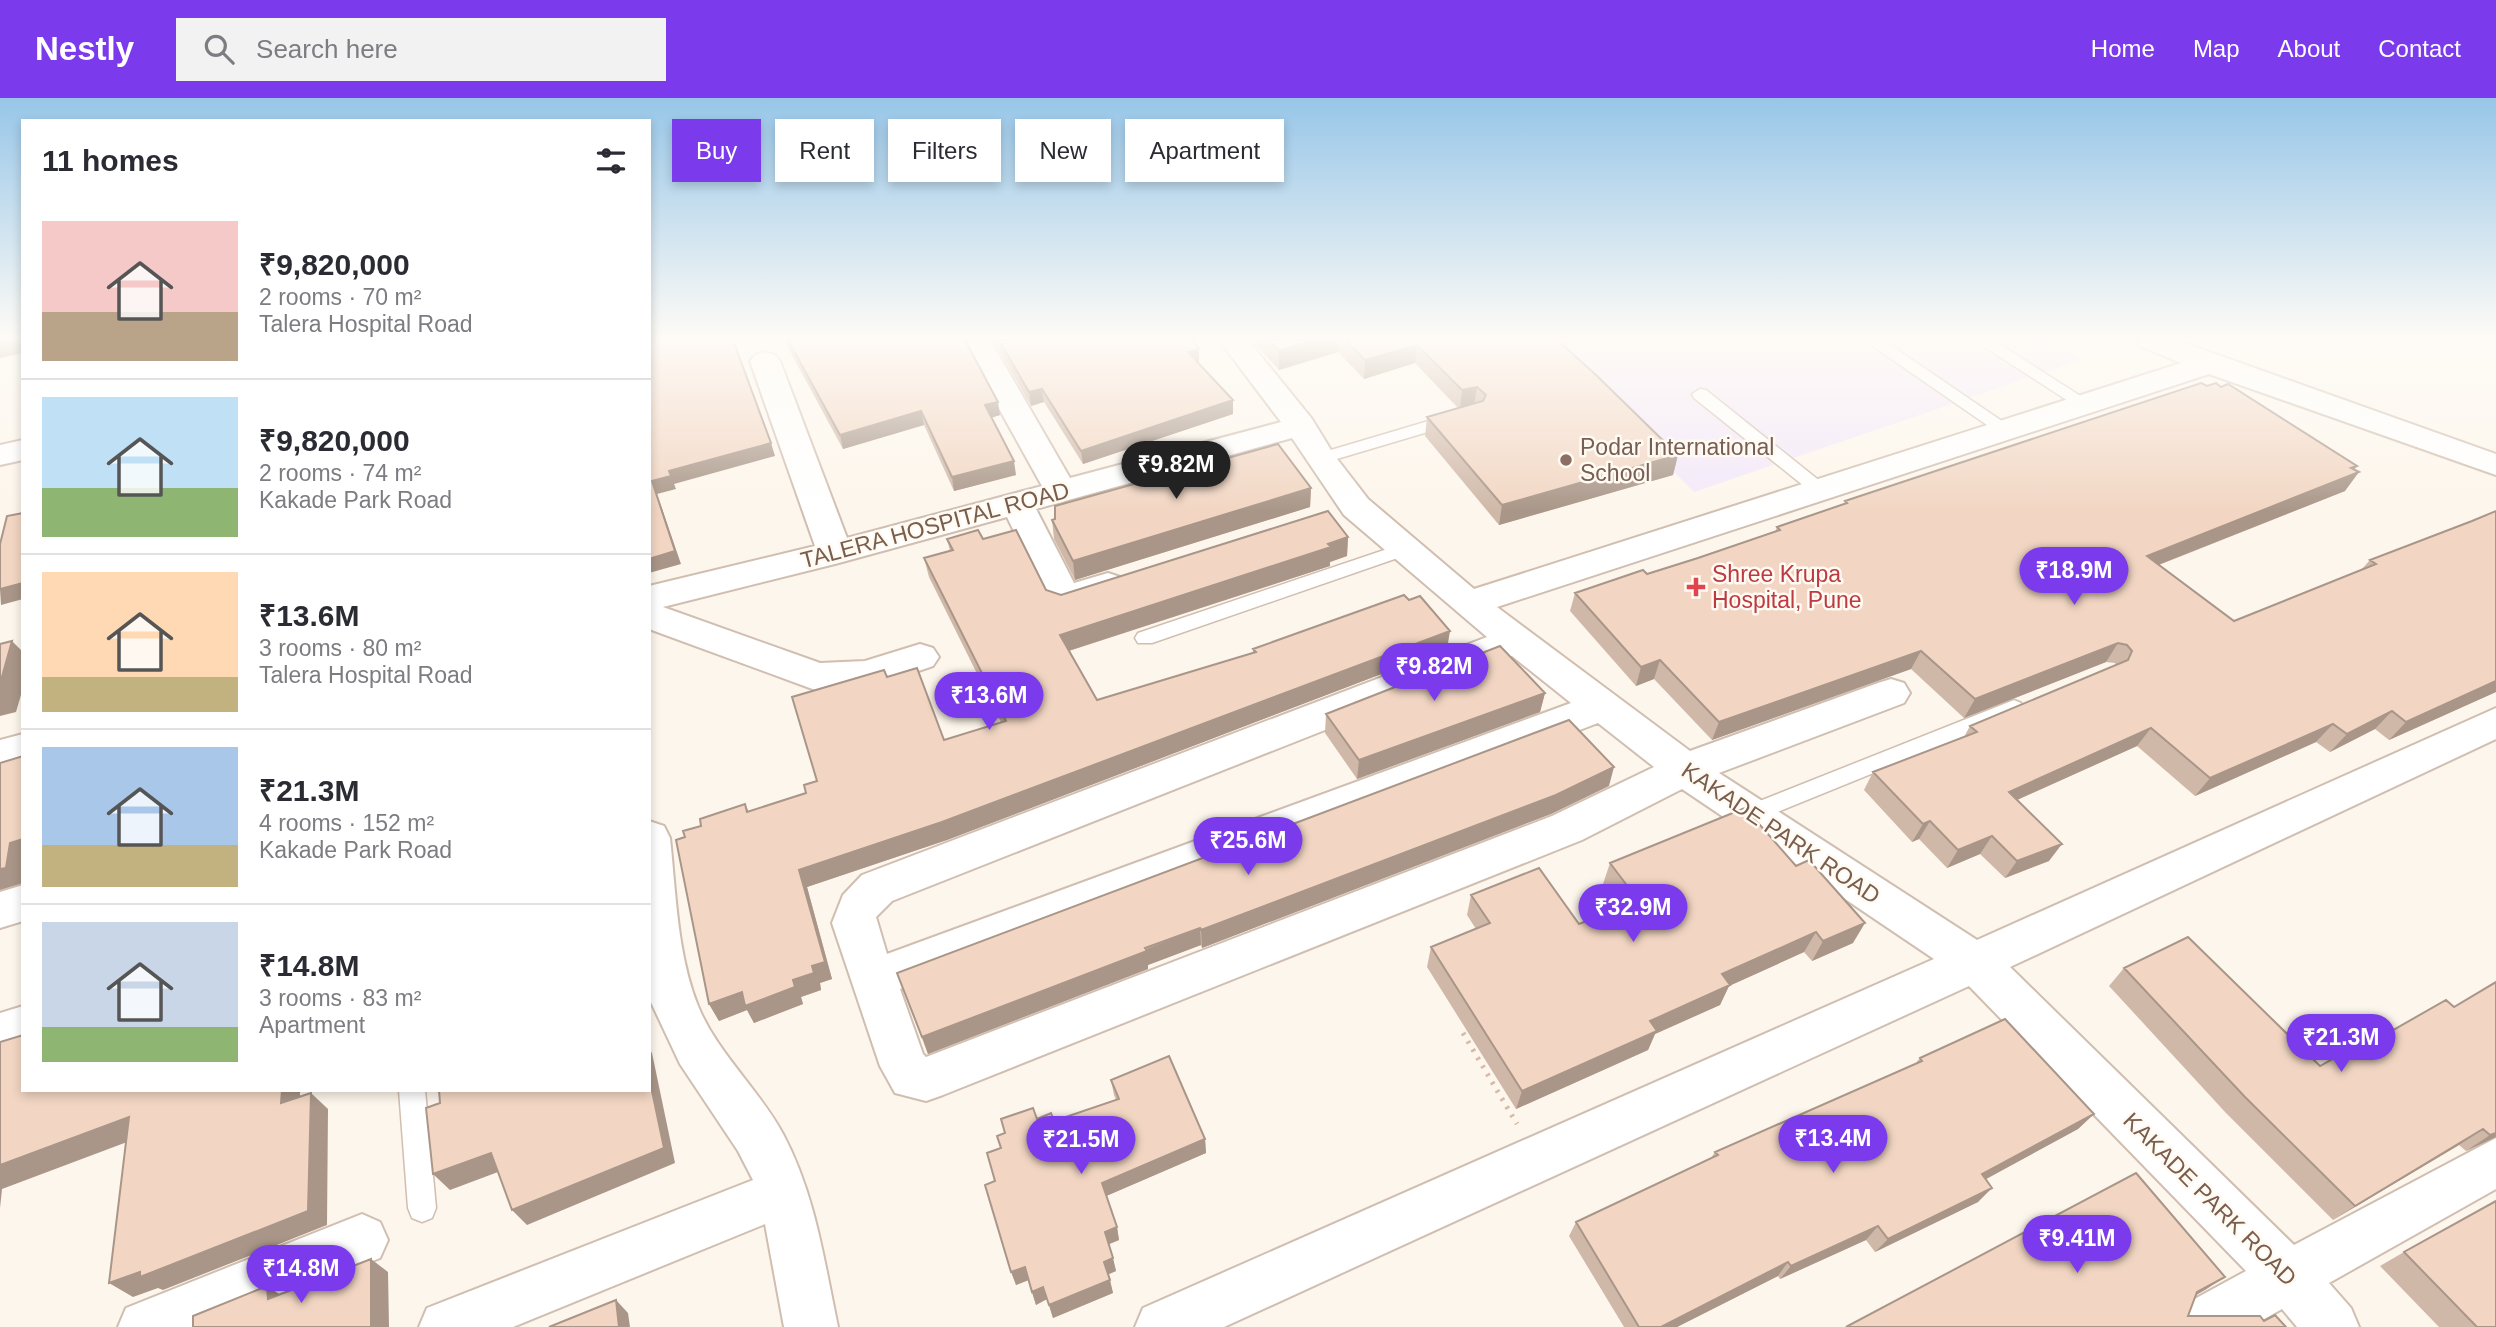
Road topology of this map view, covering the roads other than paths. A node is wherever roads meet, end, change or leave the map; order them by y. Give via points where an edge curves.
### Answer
1 (778, 397) edge
2 (1008, 397) edge
3 (1276, 397) edge
4 (1703, 397) edge
5 (1957, 397) edge
6 (2074, 397) edge
7 (2106, 397) edge
8 (2304, 397) edge
9 (2085, 404) junction
10 (1473, 413) edge
11 (2006, 430) junction
12 (1310, 442) junction
13 (21, 450) edge
14 (0, 455) edge
15 (2496, 465) edge
16 (1820, 490) junction
17 (1062, 492) junction
18 (1017, 504) junction
19 (1405, 549) junction
20 (835, 553) junction
21 (1143, 574) edge
22 (651, 598) edge
23 (1468, 604) junction
24 (651, 616) edge
25 (1144, 638) dead end
26 (1517, 640) junction
27 (920, 657) dead end
28 (1891, 693) dead end
29 (2029, 702) edge
30 (1603, 707) junction
31 (2496, 722) edge
32 (21, 750) edge
33 (0, 755) edge
34 (1685, 769) junction
35 (1749, 814) junction
36 (651, 870) edge
37 (21, 904) edge
38 (0, 910) edge
39 (1976, 963) junction
40 (873, 979) junction
41 (658, 980) edge
42 (21, 1028) edge
43 (0, 1034) edge
44 (412, 1092) edge
45 (2496, 1162) edge
46 (784, 1192) junction
47 (422, 1208) dead end
48 (362, 1240) dead end
49 (2288, 1276) junction
50 (145, 1327) edge
51 (446, 1327) edge
52 (811, 1327) edge
53 (1161, 1327) edge
54 (2197, 1327) edge
55 (2332, 1327) edge

1 - 20 street
2 - 17 street
3 - 12 street, KAKADE PARK ROAD
4 - 16 lane
5 - 11 lane
6 - 9 lane
7 - 9 street
8 - 15 street
9 - 11 street
10 - 12 lane
11 - 16 street
12 - 17 street, TALERA HOSPITAL ROAD
12 - 19 street, KAKADE PARK ROAD via 1341,511
13 - 14 street
16 - 23 street
17 - 18 street, TALERA HOSPITAL ROAD
18 - 20 street, TALERA HOSPITAL ROAD
18 - 21 street via 1064,599
19 - 23 street, KAKADE PARK ROAD
19 - 25 lane
20 - 22 street, TALERA HOSPITAL ROAD
23 - 26 street, KAKADE PARK ROAD
24 - 27 street via 818,677 866,675
26 - 30 street, KAKADE PARK ROAD
26 - 40 street via 877,888 854,913
28 - 34 street
29 - 35 lane
30 - 34 street, KAKADE PARK ROAD
30 - 40 street
31 - 39 street
32 - 33 street
34 - 35 street, KAKADE PARK ROAD
34 - 40 street via 1567,828 926,1079 912,1077 904,1066
35 - 39 street, KAKADE PARK ROAD
36 - 41 street
37 - 38 street
39 - 49 street, KAKADE PARK ROAD
39 - 53 street
41 - 46 street via 694,1045 765,1150
42 - 43 street
44 - 47 lane
45 - 49 street
46 - 51 street
46 - 52 street
48 - 50 street
49 - 54 street
49 - 55 street, KAKADE PARK ROAD

